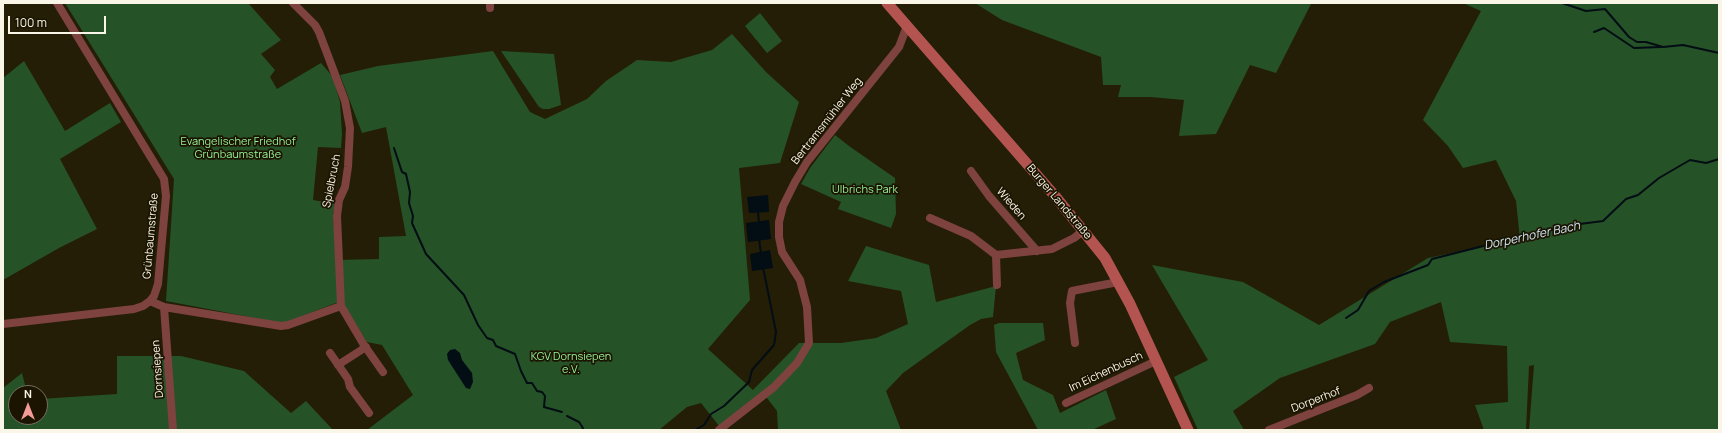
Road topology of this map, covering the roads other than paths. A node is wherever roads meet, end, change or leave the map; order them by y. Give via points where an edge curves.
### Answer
1 (57, 3) edge
2 (293, 3) edge
3 (887, 3) edge
4 (907, 26) junction
5 (971, 171) dead end
6 (930, 218) dead end
7 (1083, 231) junction
8 (1037, 251) junction
9 (996, 255) junction
10 (1118, 282) junction
11 (997, 285) dead end
12 (150, 301) junction
13 (341, 306) junction
14 (164, 307) junction
15 (3, 324) edge
16 (1075, 343) dead end
17 (366, 347) junction
18 (330, 353) dead end
19 (1156, 361) junction
20 (338, 366) junction
21 (383, 372) dead end
22 (1369, 388) dead end
23 (1066, 403) dead end
24 (369, 413) dead end
25 (173, 430) edge
26 (719, 430) edge
27 (1188, 430) edge
28 (1269, 430) edge

1 - 12 street, Grünbaumstraße via 164,179 166,196 160,272 157,288
2 - 13 street, Spielbruch via 316,25 343,96 350,128 348,167 337,216
3 - 4 main road, Burger Landstraße
4 - 7 main road, Burger Landstraße
4 - 26 street, Bertramsmühler Weg via 899,46 807,162 783,206 778,237 782,252 800,280 806,307 809,343 797,363 774,387
5 - 8 street, Wieden
6 - 9 street via 971,236
7 - 8 street via 1058,247
7 - 10 main road, Burger Landstraße via 1105,258
8 - 9 street
9 - 11 street
10 - 16 street via 1072,291 1070,303
10 - 19 main road, Burger Landstraße
12 - 14 street
12 - 15 street via 142,307 123,311
13 - 14 street via 284,326
13 - 17 street, Spielbruch
14 - 25 street, Dornsiepen
17 - 20 street
17 - 21 street, Spielbruch
18 - 20 street
19 - 23 street, Im Eichenbusch
19 - 27 main road, Burger Landstraße
20 - 24 street
22 - 28 street, Dorperhof

